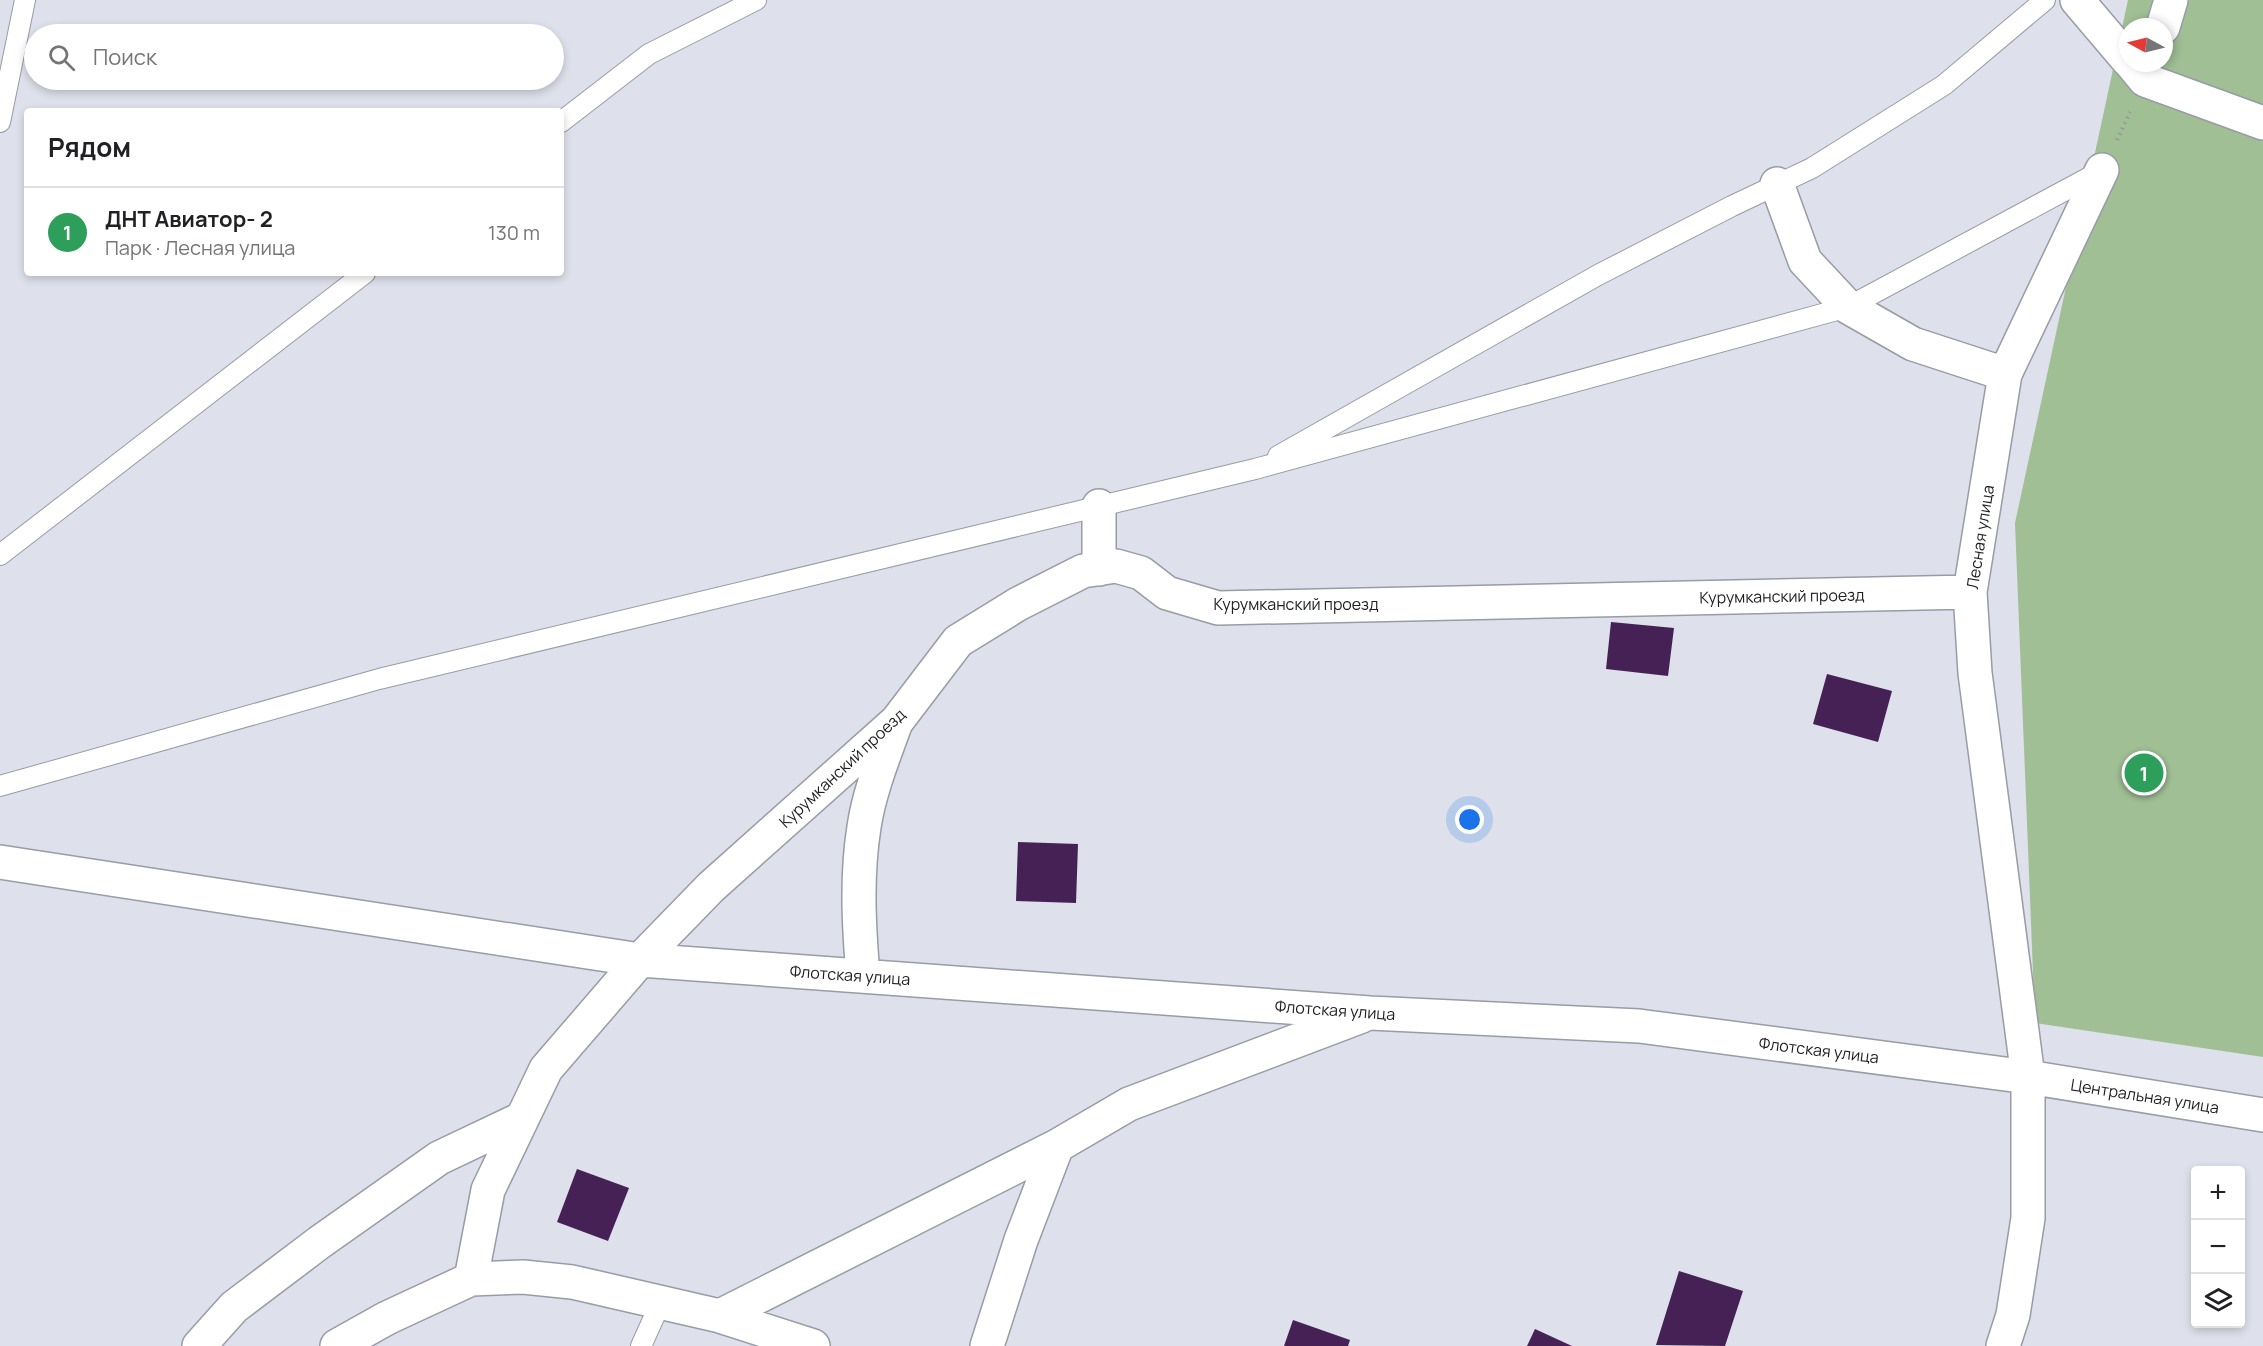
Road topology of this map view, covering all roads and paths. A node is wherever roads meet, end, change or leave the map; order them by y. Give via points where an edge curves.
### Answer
1 (25, 0) edge
2 (756, 0) edge
3 (2045, 0) edge
4 (2077, 0) edge
5 (2171, 0) edge
6 (2166, 18) edge
7 (2119, 45) edge
8 (2137, 72) edge
9 (2152, 72) edge
10 (564, 120) edge
11 (0, 122) edge
12 (2263, 123) edge
13 (2102, 170) junction
14 (1777, 184) junction
15 (361, 276) edge
16 (1848, 307) junction
17 (2006, 375) junction
18 (1255, 469) junction
19 (1099, 506) junction
20 (0, 555) edge
21 (1099, 569) junction
22 (1970, 592) junction
23 (897, 721) junction
24 (0, 786) edge
25 (0, 862) edge
26 (640, 960) junction
27 (863, 976) junction
28 (1370, 1013) junction
29 (2028, 1077) junction
30 (2263, 1115) edge
31 (521, 1119) junction
32 (1057, 1146) junction
33 (471, 1280) junction
34 (660, 1304) junction
35 (720, 1316) junction
36 (199, 1346) edge
37 (337, 1346) edge
38 (641, 1346) edge
39 (813, 1346) edge
40 (987, 1346) edge
41 (2003, 1346) edge

1 - 11 lane
2 - 10 lane via 649,54
3 - 14 lane via 1944,85 1812,168
4 - 7 street
5 - 6 street
8 - 13 path
9 - 12 street
13 - 16 lane
13 - 17 street, Лесная улица
14 - 16 street via 1805,261
14 - 18 lane via 1598,275
15 - 20 lane
16 - 17 street via 1913,344
16 - 18 lane
17 - 22 street, Лесная улица
18 - 19 lane
19 - 21 street
19 - 24 lane via 379,679
21 - 22 street, Курумканский проезд via 1116,566 1141,573 1167,594 1218,608
21 - 23 street, Курумканский проезд via 1083,571 1018,604 958,641
22 - 29 street, Лесная улица via 1976,673
23 - 26 street, Курумканский проезд via 711,887
23 - 27 street via 864,827 858,908
25 - 26 street, Флотская улица
26 - 27 street, Флотская улица
26 - 31 street, Курумканский проезд via 546,1069
27 - 28 street, Флотская улица
28 - 29 street, Флотская улица via 1639,1026
28 - 32 street via 1129,1104
29 - 30 street, Центральная улица
29 - 41 street, Лесная улица via 2028,1218 2013,1315
31 - 33 street, Курумканский проезд via 489,1190
31 - 36 street via 439,1158 234,1308
32 - 35 street
32 - 40 street
33 - 34 street via 523,1277 572,1282
33 - 37 street via 387,1318
34 - 35 street
34 - 38 lane
35 - 39 street

